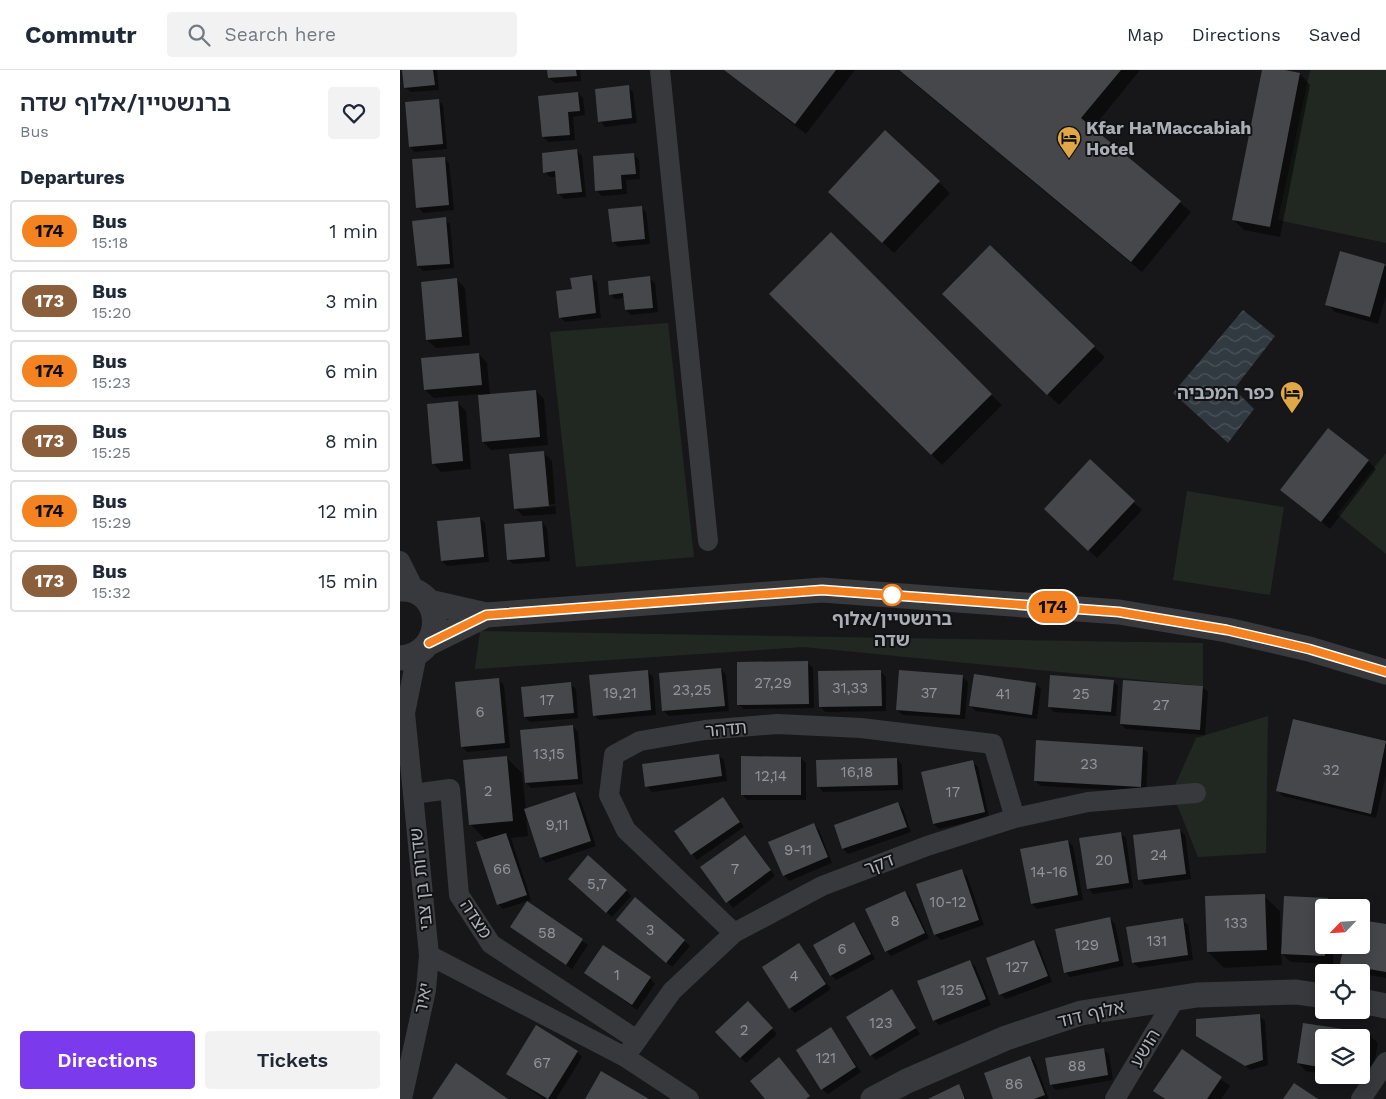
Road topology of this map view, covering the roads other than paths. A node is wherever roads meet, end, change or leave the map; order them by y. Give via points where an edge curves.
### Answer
1 (660, 70) edge
2 (708, 541) dead end
3 (400, 561) edge
4 (414, 594) edge
5 (486, 615) junction
6 (415, 652) edge
7 (1386, 672) edge
8 (402, 707) edge
9 (1196, 793) dead end
10 (413, 794) junction
11 (1014, 818) junction
12 (734, 933) junction
13 (429, 955) junction
14 (1315, 995) edge
15 (1176, 997) junction
16 (1370, 1003) edge
17 (1386, 1006) edge
18 (637, 1040) junction
19 (625, 1057) junction
20 (1386, 1062) edge
21 (402, 1099) edge
22 (689, 1099) edge
23 (874, 1099) edge
24 (1115, 1099) edge
25 (1361, 1099) edge

1 - 2 street
3 - 4 street
4 - 5 street
4 - 6 street via 433,610 435,627
5 - 6 street
5 - 7 street via 822,590 1119,612 1227,630 1309,649
6 - 8 street, שדרות בן צבי
8 - 10 street, שדרות בן צבי
9 - 11 street, דקר via 1088,802
10 - 13 street, שדרות בן צבי
10 - 18 street, מצדה via 450,789 459,895 491,944
11 - 12 street, דקר via 927,846 822,886
11 - 12 street, תדהר via 993,744 861,728 777,724 705,730 640,741 614,754 609,795 626,830
12 - 18 street, דקר via 672,991
13 - 19 street
13 - 21 street, יאיר via 426,990
14 - 15 street, אלוף דוד via 1296,992
15 - 23 street, אלוף דוד via 1081,1012 1006,1038
15 - 24 street, הושע
16 - 17 street
18 - 19 street, דקר
19 - 22 street
20 - 25 street

